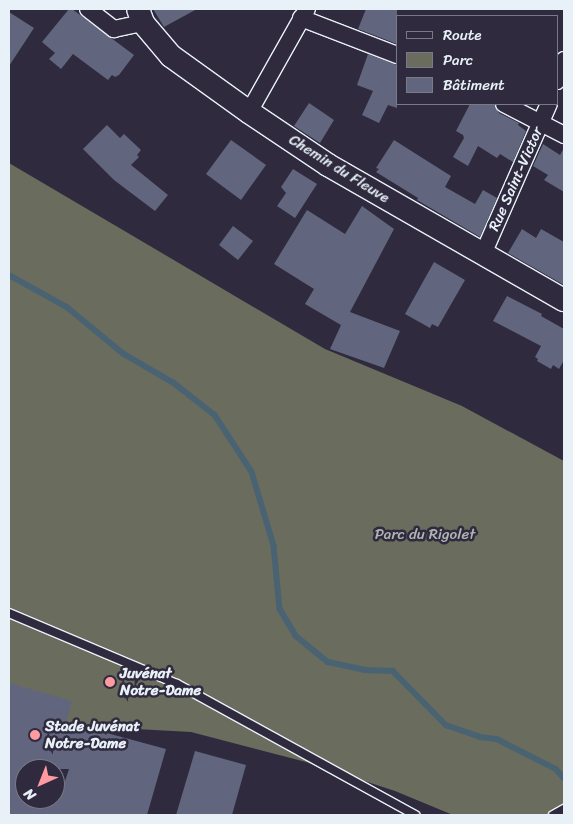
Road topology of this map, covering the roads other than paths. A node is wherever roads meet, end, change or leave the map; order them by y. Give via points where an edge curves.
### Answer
1 (88, 9) edge
2 (304, 13) edge
3 (140, 16) edge
4 (396, 55) edge
5 (564, 60) edge
6 (558, 78) edge
7 (506, 105) edge
8 (549, 105) edge
9 (249, 112) junction
10 (542, 122) junction
11 (564, 135) edge
12 (483, 254) junction
13 (564, 300) edge
14 (9, 612) edge
15 (564, 808) edge
16 (415, 815) edge
17 (553, 815) edge

1 - 3 street via 114,29
2 - 4 street
2 - 9 street
3 - 9 street, Chemin du Fleuve via 171,56
5 - 6 street
7 - 10 street
8 - 10 street, Rue Saint-Victor
9 - 12 street, Chemin du Fleuve via 328,165
10 - 11 street
10 - 12 street, Rue Saint-Victor
12 - 13 street, Chemin du Fleuve
14 - 16 lane via 178,684
15 - 17 lane

